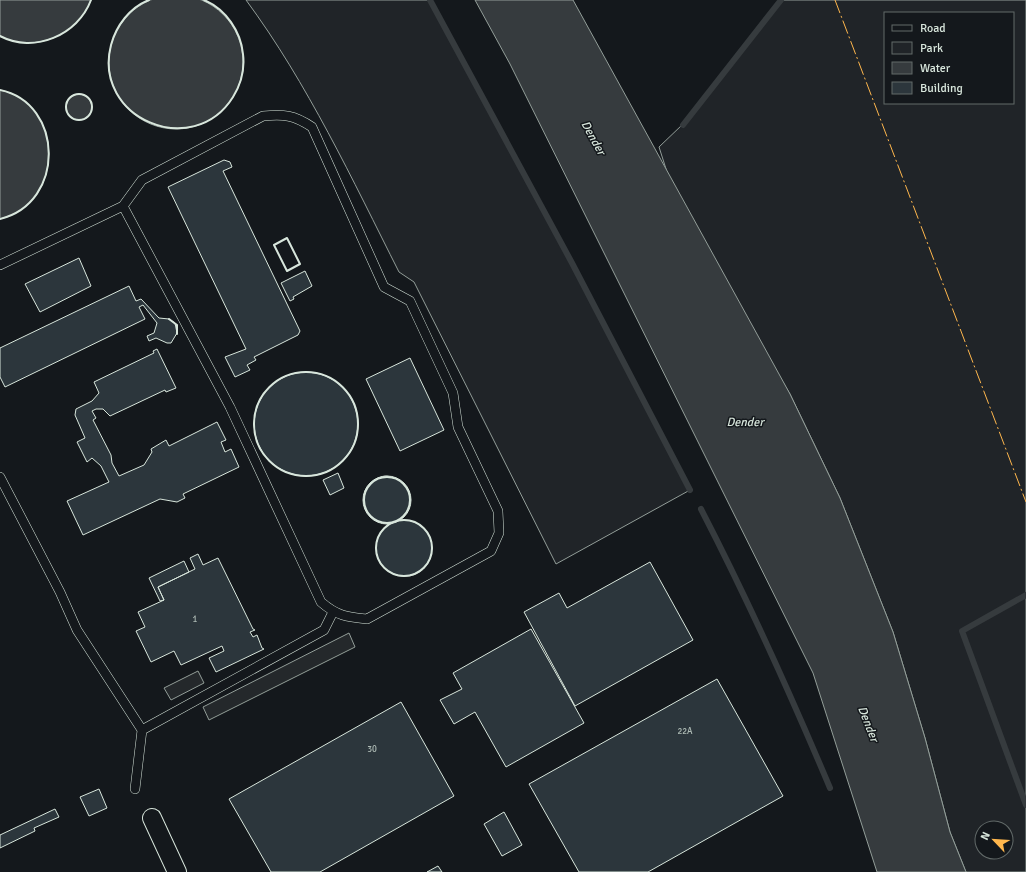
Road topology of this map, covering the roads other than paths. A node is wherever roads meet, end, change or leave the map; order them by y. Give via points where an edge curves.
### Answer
1 (123, 206) junction
2 (0, 266) edge
3 (0, 477) edge
4 (333, 612) junction
5 (142, 730) junction
6 (135, 789) dead end
7 (152, 818) dead end
8 (177, 872) edge

1 - 2 lane
1 - 4 lane via 230,407 321,602
1 - 4 lane via 142,180 263,116 283,114 300,119 312,126 384,287 410,302 454,393 458,426 498,511 499,533 491,551 367,619
3 - 5 lane via 77,630
4 - 5 lane via 324,630
5 - 6 lane
7 - 8 street

